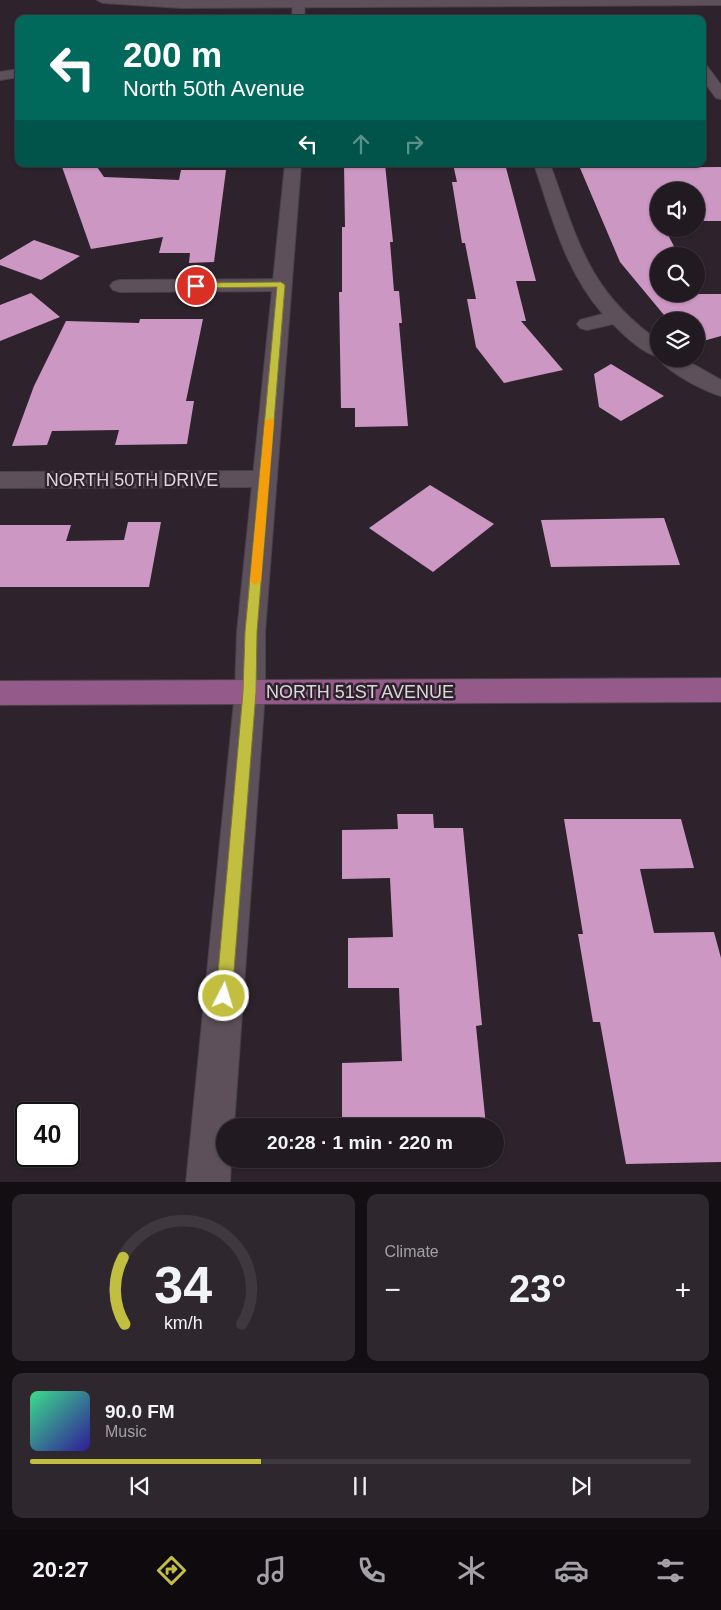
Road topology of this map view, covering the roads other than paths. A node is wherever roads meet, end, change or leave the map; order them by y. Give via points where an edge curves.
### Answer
1 (103, 0) edge
2 (299, 1) edge
3 (486, 1) edge
4 (653, 1) edge
5 (721, 1) edge
6 (122, 4) edge
7 (662, 13) dead end
8 (298, 15) edge
9 (706, 65) edge
10 (15, 74) edge
11 (0, 76) edge
12 (721, 95) edge
13 (293, 167) edge
14 (543, 167) edge
15 (281, 285) junction
16 (120, 286) dead end
17 (616, 317) junction
18 (586, 324) dead end
19 (650, 344) edge
20 (682, 367) edge
21 (721, 389) edge
22 (264, 479) junction
23 (0, 480) edge
24 (721, 690) edge
25 (250, 692) junction
26 (0, 693) edge
27 (208, 1182) edge

1 - 6 street
2 - 3 street
2 - 6 street
2 - 8 street
3 - 4 street
4 - 5 street
4 - 7 street
9 - 12 street
10 - 11 street
13 - 15 street
14 - 17 street via 579,266
15 - 16 street
15 - 22 street
17 - 18 street
17 - 19 street
20 - 21 street
22 - 23 street, NORTH 50TH DRIVE
22 - 25 street via 251,632
24 - 25 main road, NORTH 51ST AVENUE
25 - 26 main road, NORTH 51ST AVENUE
25 - 27 street

